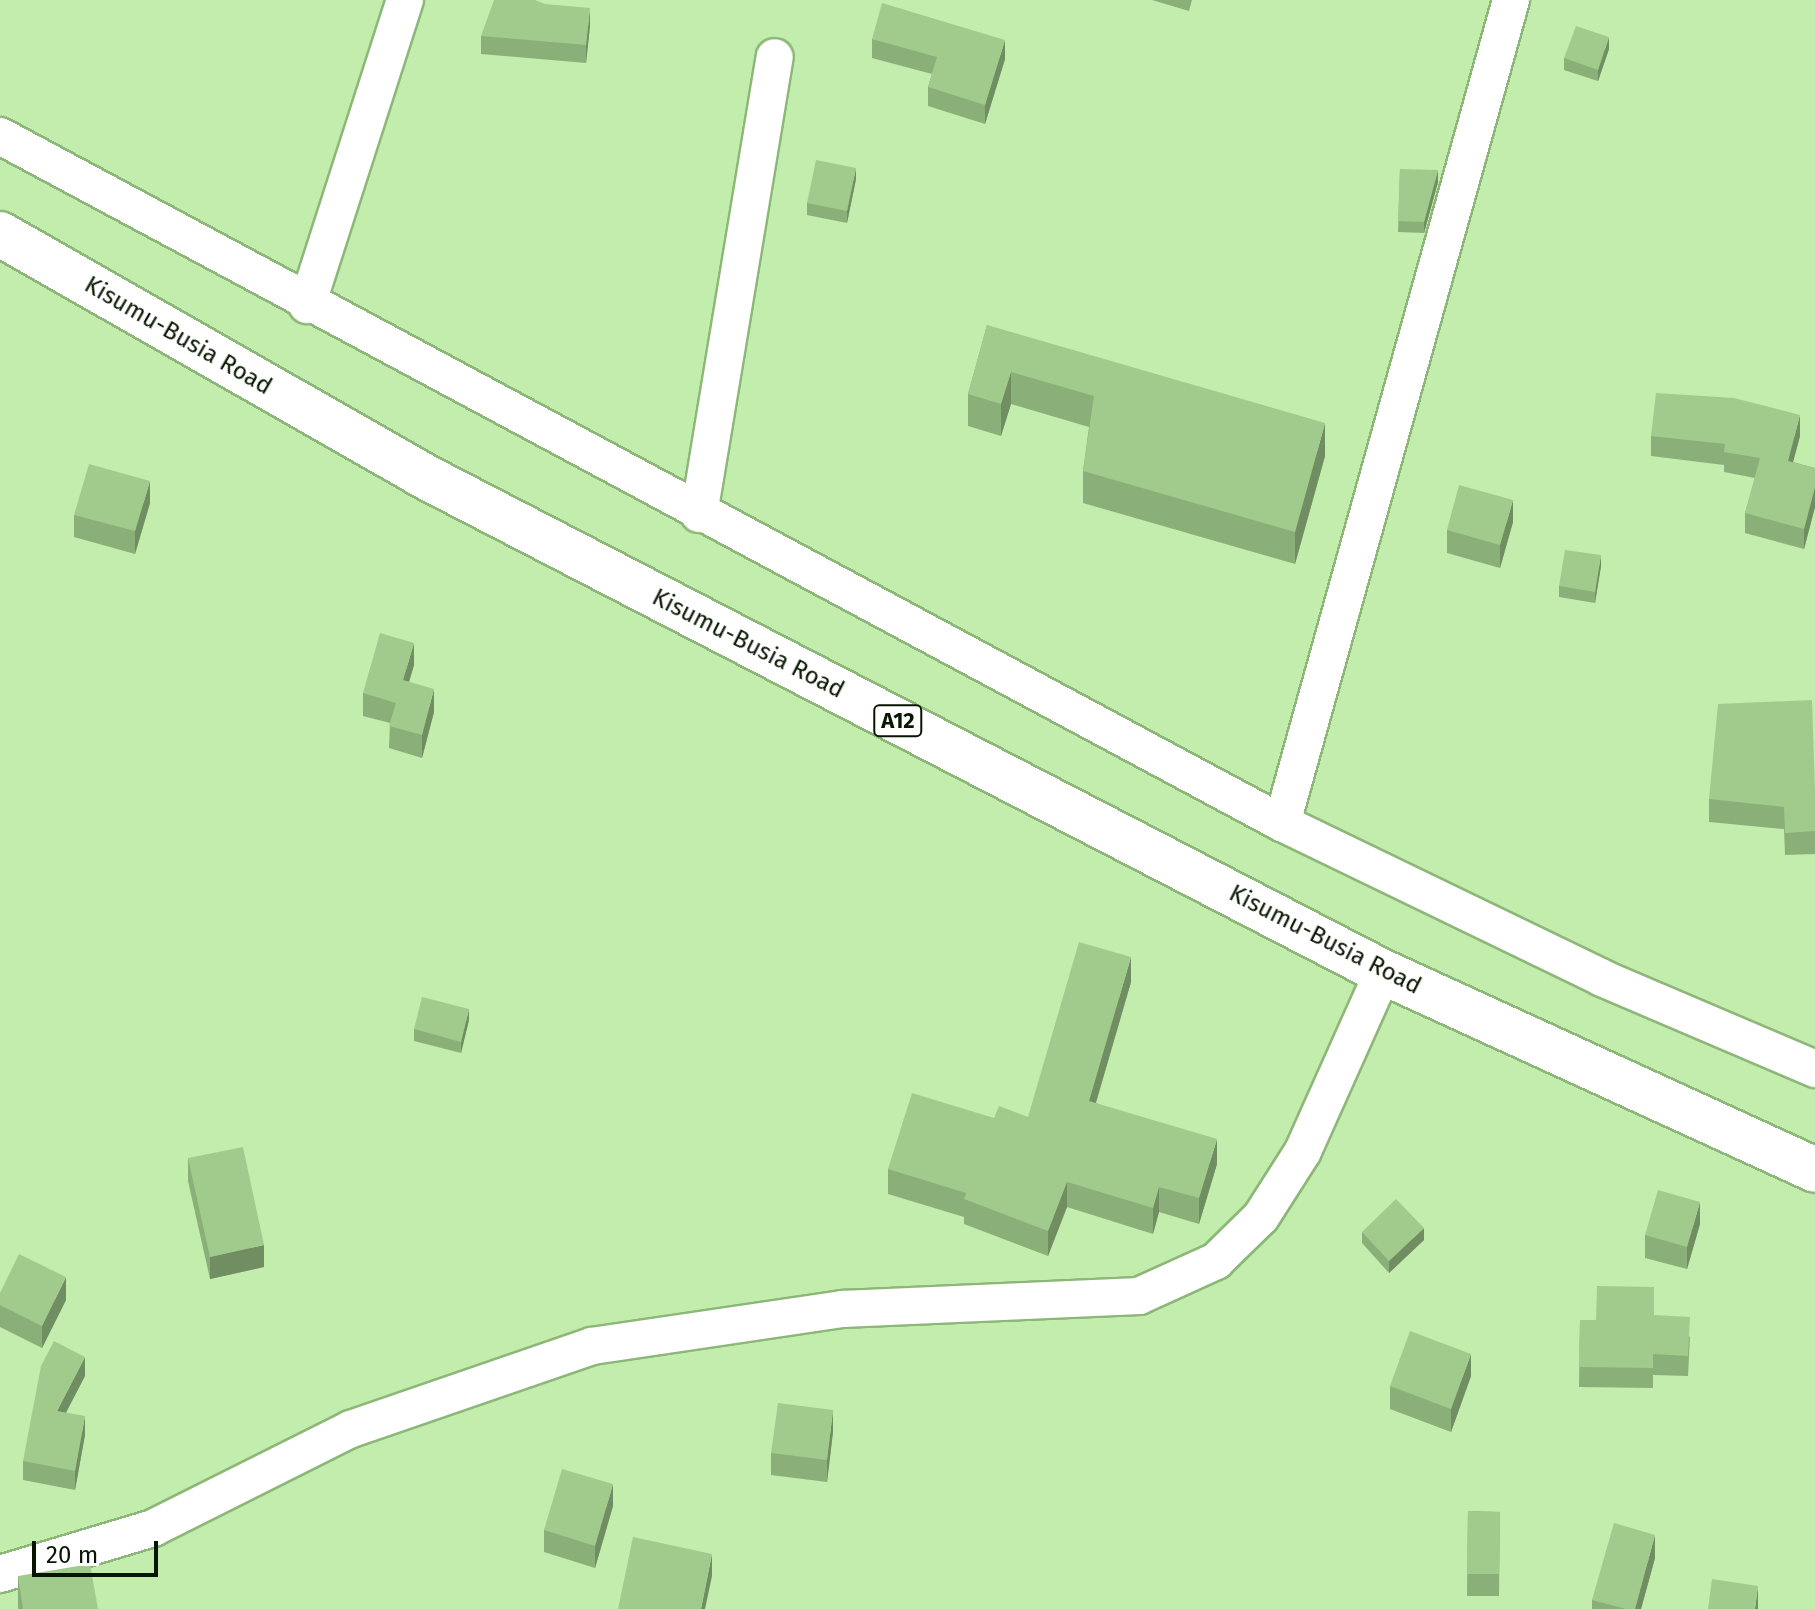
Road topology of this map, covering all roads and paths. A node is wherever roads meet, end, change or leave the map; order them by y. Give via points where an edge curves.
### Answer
1 (405, 0) edge
2 (1511, 0) edge
3 (775, 57) dead end
4 (0, 136) edge
5 (0, 234) edge
6 (307, 305) junction
7 (699, 514) junction
8 (1282, 823) junction
9 (1383, 972) junction
10 (1815, 1069) edge
11 (1815, 1170) edge
12 (0, 1574) edge

1 - 6 street
2 - 8 street
3 - 7 street
4 - 6 street
5 - 9 highway, Kisumu-Busia Road / A12 via 420,474
6 - 7 street
7 - 8 street
8 - 10 street via 1602,978
9 - 11 highway, Kisumu-Busia Road / A12
9 - 12 street via 1303,1151 1261,1217 1216,1261 1139,1296 843,1309 592,1346 351,1429 153,1528

